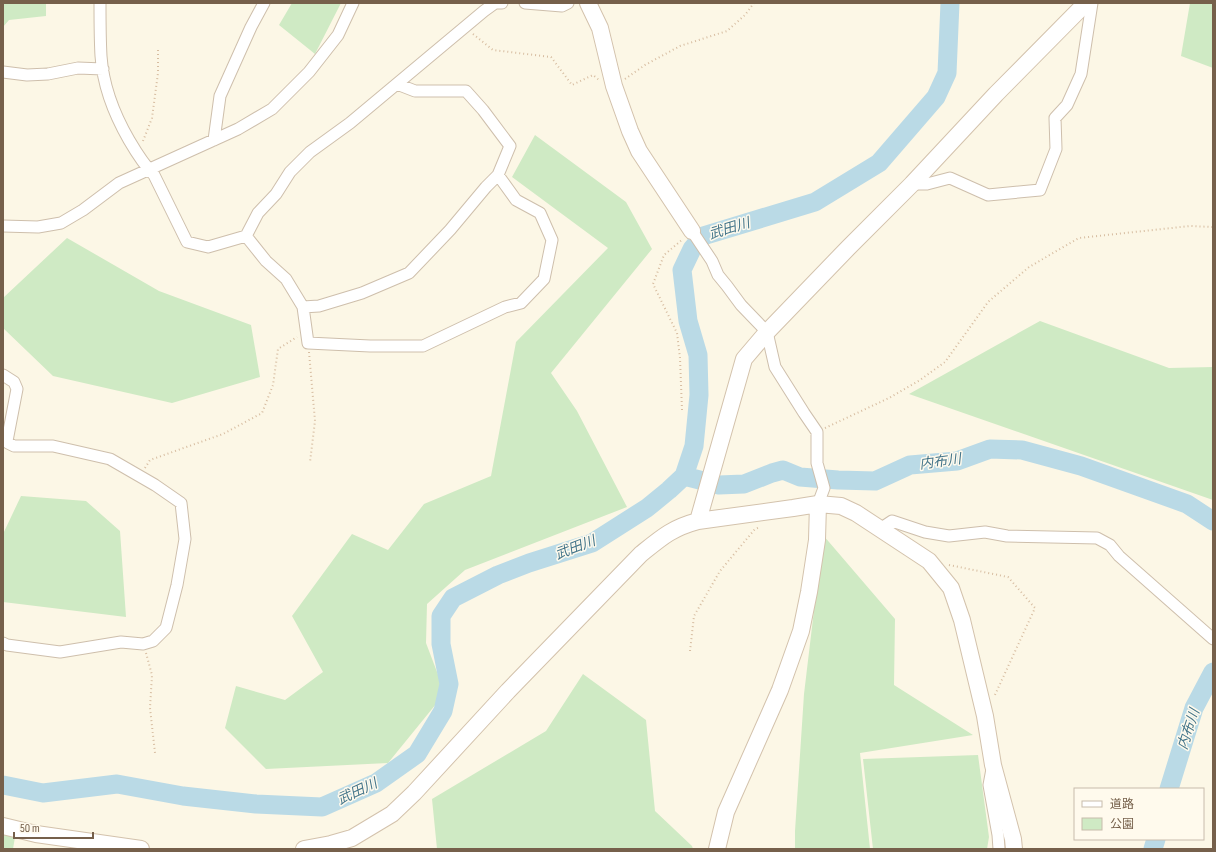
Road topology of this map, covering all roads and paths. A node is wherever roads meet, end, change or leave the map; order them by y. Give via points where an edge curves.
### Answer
1 (100, 3) edge
2 (264, 3) edge
3 (353, 3) edge
4 (502, 3) edge
5 (525, 3) edge
6 (568, 3) edge
7 (588, 3) edge
8 (754, 3) edge
9 (1086, 3) edge
10 (1092, 3) edge
11 (465, 26) junction
12 (158, 48) dead end
13 (103, 69) junction
14 (3, 72) edge
15 (397, 84) junction
16 (614, 86) junction
17 (214, 140) junction
18 (138, 154) junction
19 (149, 169) junction
20 (498, 175) junction
21 (912, 184) junction
22 (3, 226) edge
23 (1213, 227) edge
24 (692, 231) junction
25 (246, 236) junction
26 (303, 307) junction
27 (307, 331) junction
28 (767, 332) junction
29 (308, 343) junction
30 (3, 376) edge
31 (682, 410) dead end
32 (817, 432) junction
33 (310, 462) dead end
34 (141, 476) junction
35 (818, 504) junction
36 (700, 516) junction
37 (762, 526) dead end
38 (880, 529) junction
39 (929, 561) junction
40 (1213, 639) edge
41 (3, 643) edge
42 (143, 644) junction
43 (690, 651) dead end
44 (985, 716) junction
45 (155, 753) dead end
46 (993, 764) junction
47 (3, 826) edge
48 (141, 849) edge
49 (304, 849) edge
50 (717, 849) edge
51 (999, 849) edge
52 (1014, 849) edge

1 - 13 street
2 - 17 street via 220,96
3 - 17 street via 338,35 309,72 272,109
4 - 11 street via 495,3
5 - 6 street via 562,6
7 - 16 street via 600,28
8 - 16 path via 727,31 680,46
9 - 21 street
10 - 21 street via 1081,74 1067,105 1054,118 1056,149 1040,190 988,195 950,178 928,184
11 - 15 street
11 - 16 path via 492,50 551,57 572,85 593,75 610,89
12 - 18 path via 158,73 152,118
13 - 14 street via 78,68 27,75
13 - 18 street via 110,100
15 - 20 street via 415,91 466,91 510,146
15 - 25 street via 310,152 290,172 276,194 258,213
16 - 24 street via 639,151
17 - 19 street
18 - 19 street
19 - 22 street via 119,183 61,223 38,227
19 - 25 street via 187,242 208,247
20 - 26 street via 409,274 362,293 319,306
20 - 29 street via 516,200 540,213 552,240 544,279 521,303 505,307 423,346
21 - 28 street
23 - 32 path via 1190,226 1079,238 1029,267 988,302 945,362 927,376
24 - 28 street via 718,275 741,305
24 - 31 path via 664,255 653,284 677,334
25 - 26 street via 266,261 286,279
26 - 27 street
27 - 29 street
27 - 34 path via 278,349 273,385 262,413 223,434 150,460
28 - 32 street via 775,367
28 - 36 street via 744,359
29 - 33 path via 315,421
30 - 34 street via 14,382 17,389 8,443 14,446 53,446 91,454 110,459
32 - 35 street via 817,463 824,488
34 - 42 street via 181,503 185,539 166,628 153,641
35 - 36 street
35 - 38 street via 841,506
35 - 50 street via 817,540 801,631 780,690 726,812
36 - 49 street via 660,538 642,554 392,814 352,838
37 - 43 path via 755,529 720,571 694,616
38 - 39 street
38 - 40 street via 892,521 925,532 949,536 985,532 1007,536 1097,538 1110,545 1119,556
39 - 44 street via 951,588 962,620
39 - 44 path via 1008,577 1035,608
41 - 42 street via 60,652 120,642
42 - 45 path via 152,675 150,708
44 - 46 street
46 - 51 street via 989,786
46 - 52 street
47 - 48 street via 36,834

